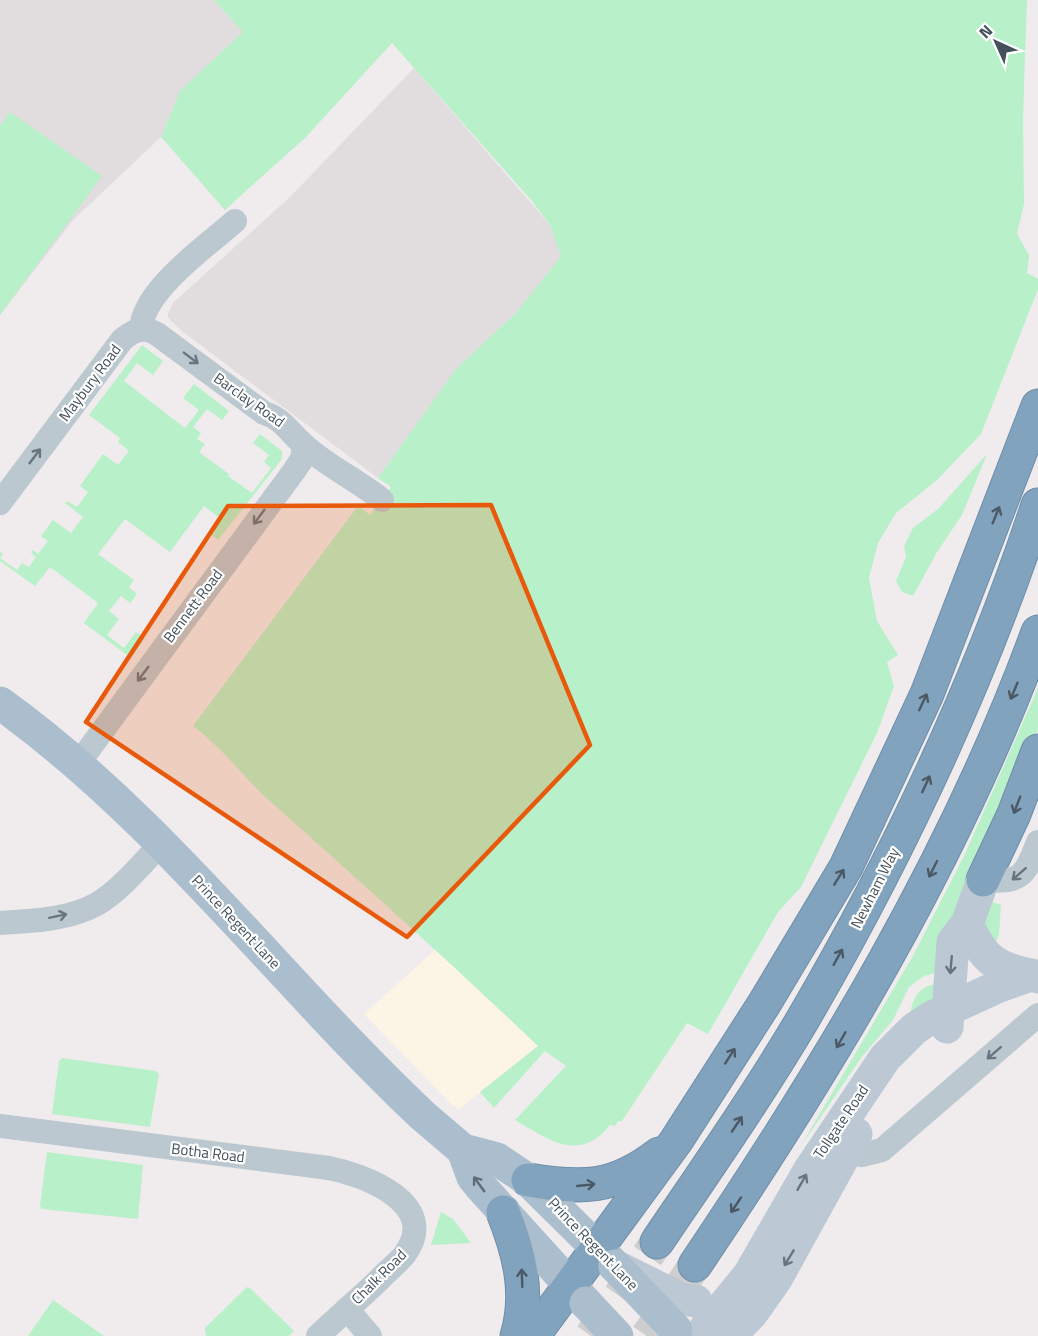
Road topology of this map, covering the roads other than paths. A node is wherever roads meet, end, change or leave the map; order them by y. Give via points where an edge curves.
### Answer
1 (235, 221) dead end
2 (141, 329) junction
3 (1038, 406) edge
4 (304, 446) junction
5 (381, 500) dead end
6 (0, 503) edge
7 (1038, 505) edge
8 (1038, 632) edge
9 (0, 703) edge
10 (1038, 751) edge
11 (78, 764) junction
12 (1038, 842) edge
13 (162, 843) junction
14 (983, 880) junction
15 (0, 923) edge
16 (967, 924) junction
17 (1036, 981) edge
18 (1038, 1015) edge
19 (948, 1021) junction
20 (0, 1126) edge
21 (675, 1141) junction
22 (463, 1150) junction
23 (846, 1151) junction
24 (528, 1180) junction
25 (406, 1206) joint
26 (503, 1212) junction
27 (657, 1242) tunnel mouth
28 (609, 1260) junction
29 (695, 1265) tunnel mouth
30 (739, 1286) junction
31 (579, 1294) junction
32 (347, 1309) junction
33 (687, 1334) edge
34 (318, 1336) edge
35 (370, 1336) edge
36 (517, 1336) edge
37 (532, 1336) edge
38 (617, 1336) edge
39 (730, 1336) edge

1 - 2 street via 170,279 151,301
2 -> 4 street, Barclay Road via 158,334 279,421
6 -> 2 street, Maybury Road via 122,340
21 -> 3 highway via 846,867 927,694
4 - 5 street, Barclay Road
4 -> 11 street, Bennett Road via 294,471
27 -> 7 highway, Newham Way via 744,1114 857,924 953,727
8 -> 29 highway via 946,845 895,944 781,1138
9 - 11 main road, Prince Regent Lane
10 -> 14 highway
11 - 13 main road, Prince Regent Lane
12 -> 14 street via 1030,863 1013,880
15 -> 13 street via 53,917 96,904 120,886
13 - 22 main road, Prince Regent Lane via 412,1106
14 - 16 street
16 - 17 street via 989,961
16 -> 19 street via 953,942
17 - 19 street, Tollgate Road via 976,996
18 -> 23 street, Tollgate Road via 882,1150 862,1155
19 - 23 street, Tollgate Road via 888,1086
30 -> 19 street, Tollgate Road via 809,1171 885,1058 914,1029
20 - 25 street, Botha Road via 329,1168 371,1181 393,1193
24 -> 21 highway via 569,1187 615,1180 644,1165
21 - 28 highway
22 - 24 main road, Prince Regent Lane via 497,1159
26 -> 22 main road, Prince Regent Lane via 473,1176
23 -> 39 street, Tollgate Road via 776,1279
24 - 28 main road, Prince Regent Lane
25 - 32 street, Chalk Road via 414,1235 405,1254
26 - 31 main road, Prince Regent Lane
36 -> 26 highway via 522,1268
28 - 30 street, bridge via 681,1299 718,1299
28 - 31 highway
28 - 33 main road, Prince Regent Lane, bridge
30 - 33 street, Tollgate Road via 705,1329
31 - 37 highway
31 - 38 main road, Prince Regent Lane, bridge
32 - 34 street, Chalk Road
32 - 35 street

